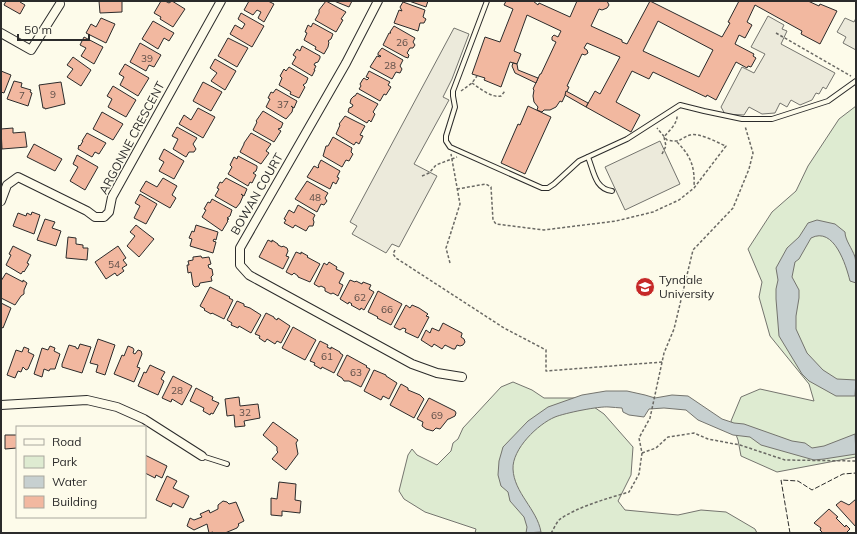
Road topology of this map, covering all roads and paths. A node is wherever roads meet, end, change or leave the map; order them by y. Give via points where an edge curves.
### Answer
1 (221, 1) edge
2 (378, 1) edge
3 (487, 1) edge
4 (60, 4) dead end
5 (1, 33) edge
6 (776, 33) dead end
7 (477, 76) dead end
8 (856, 80) edge
9 (472, 83) junction
10 (453, 91) junction
11 (505, 91) dead end
12 (675, 107) junction
13 (742, 119) junction
14 (652, 122) junction
15 (664, 137) junction
16 (677, 142) junction
17 (450, 147) junction
18 (662, 154) dead end
19 (459, 157) dead end
20 (588, 157) junction
21 (452, 159) junction
22 (422, 176) dead end
23 (694, 188) junction
24 (457, 189) junction
25 (612, 191) dead end
26 (1, 201) edge
27 (395, 250) dead end
28 (450, 263) dead end
29 (663, 362) junction
30 (462, 377) dead end
31 (1, 405) edge
32 (642, 453) junction
33 (202, 456) joint
34 (856, 461) edge
35 (227, 464) dead end
36 (551, 533) edge

1 - 26 street, ARGONNE CRESCENT via 112,197 109,212 104,217 95,217 18,177 7,185
2 - 30 street, BOWAN COURT via 346,63 240,248 240,265 249,275 412,364 437,373
3 - 10 lane
4 - 5 street via 31,50
6 - 8 path via 845,71
7 - 9 path
8 - 13 lane via 828,101 772,119
9 - 10 path via 461,91
9 - 11 path via 496,97
10 - 17 lane via 455,107 446,136
12 - 13 lane via 680,105
12 - 14 lane
12 - 15 path via 677,118
13 - 29 path via 753,153 749,170 732,208 693,250 674,329
14 - 15 path
14 - 20 lane via 627,139
15 - 16 path
15 - 18 path via 666,146
16 - 23 path via 683,147 692,164 695,173
16 - 23 path via 692,134 702,135 726,146
17 - 20 lane via 542,188 554,184 579,161
17 - 21 path
19 - 21 path
20 - 25 lane via 599,186
21 - 22 path via 436,165
21 - 24 path
23 - 24 path via 679,200 653,212 616,221 544,230 496,224 493,220 491,187 486,184
24 - 28 path via 460,204 446,248
27 - 29 path via 393,254 396,258 504,328 546,350 546,370
29 - 32 path via 650,418 639,438
31 - 33 street via 87,400 117,407 144,419
32 - 34 path via 656,448 668,437 694,433 785,460
32 - 36 path via 639,474 629,492 572,512 558,521
33 - 35 lane

